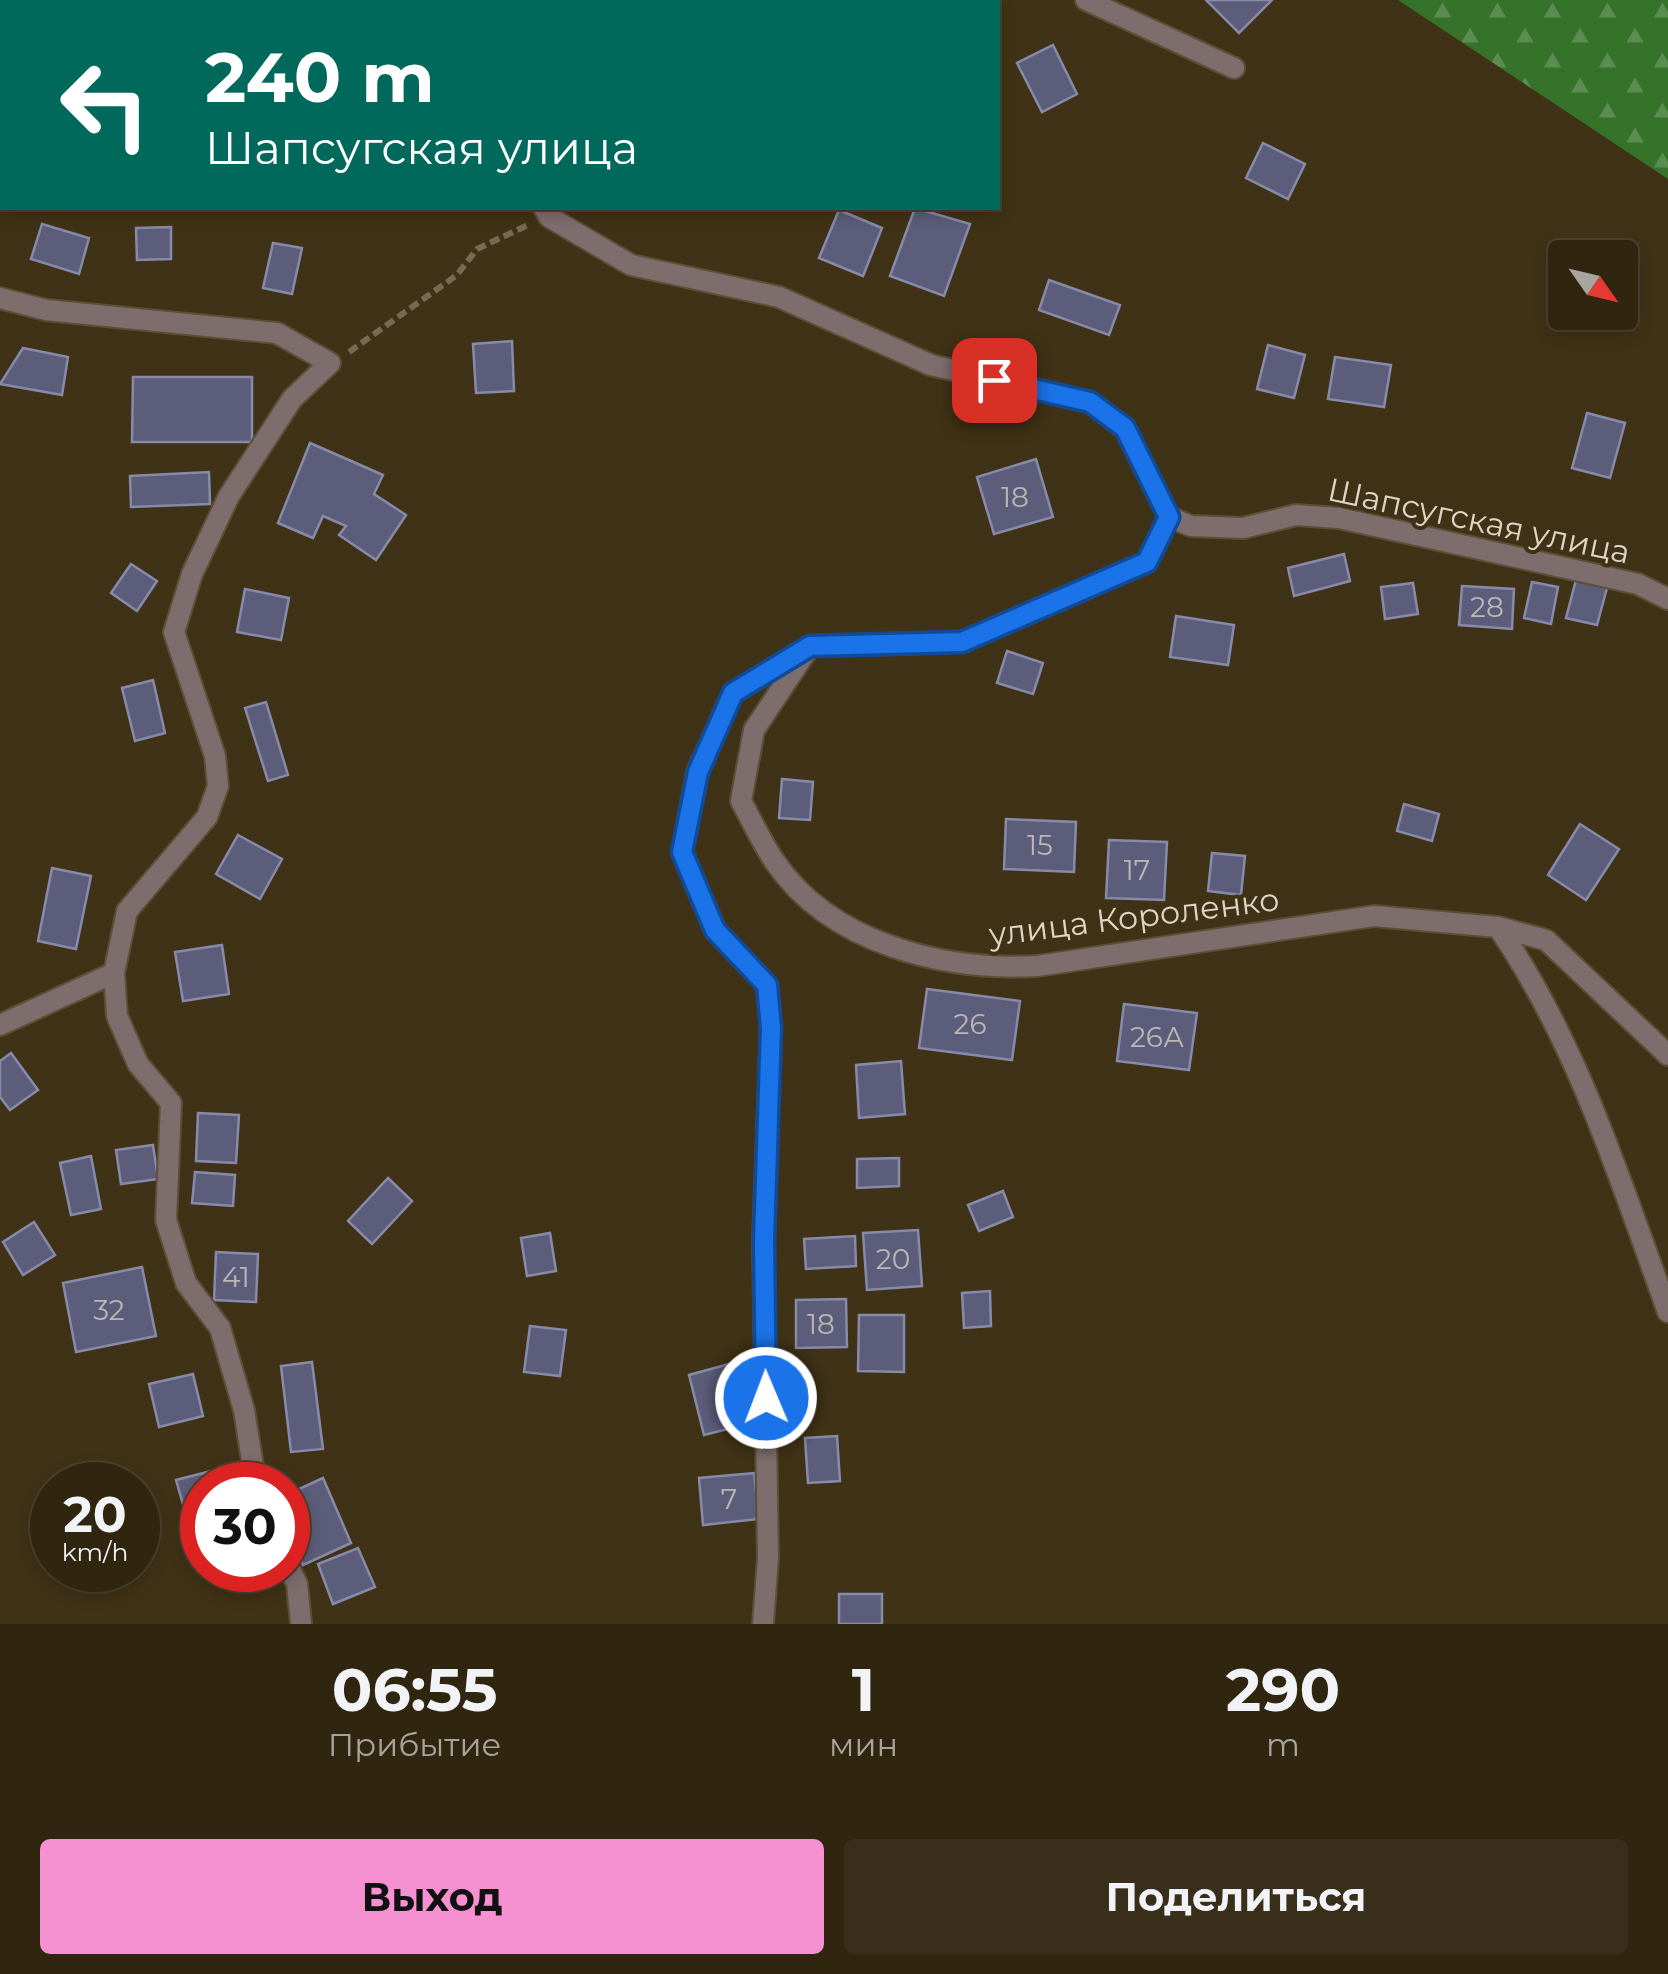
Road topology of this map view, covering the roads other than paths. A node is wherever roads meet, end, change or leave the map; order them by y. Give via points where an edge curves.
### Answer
1 (1086, 0) edge
2 (1234, 68) dead end
3 (547, 212) edge
4 (0, 298) edge
5 (1169, 517) junction
6 (1668, 599) edge
7 (810, 646) junction
8 (1498, 927) junction
9 (114, 973) junction
10 (0, 1025) edge
11 (1668, 1055) edge
12 (1668, 1312) edge
13 (252, 1462) edge
14 (298, 1592) edge
15 (301, 1624) edge
16 (763, 1624) edge

1 - 2 street
3 - 5 street via 631,266 780,297 931,365 1090,402 1125,428
4 - 9 street via 46,310 278,333 330,363 292,399 263,443 192,574 174,632 218,786 207,818 127,911
5 - 6 street, Шапсугская улица via 1191,526 1243,528 1296,516 1338,518 1638,584
5 - 7 street via 1147,562 962,642
7 - 8 street, улица Короленко via 754,730 741,801 776,865 836,920 894,949 986,969 1374,916
7 - 16 street via 733,693 698,772 682,852 715,930 767,985
8 - 11 street, улица Короленко via 1546,940
8 - 12 street via 1529,972 1582,1080
9 - 10 street
9 - 13 street via 117,1016 138,1064 171,1103 166,1220 186,1283 220,1328
14 - 15 street

